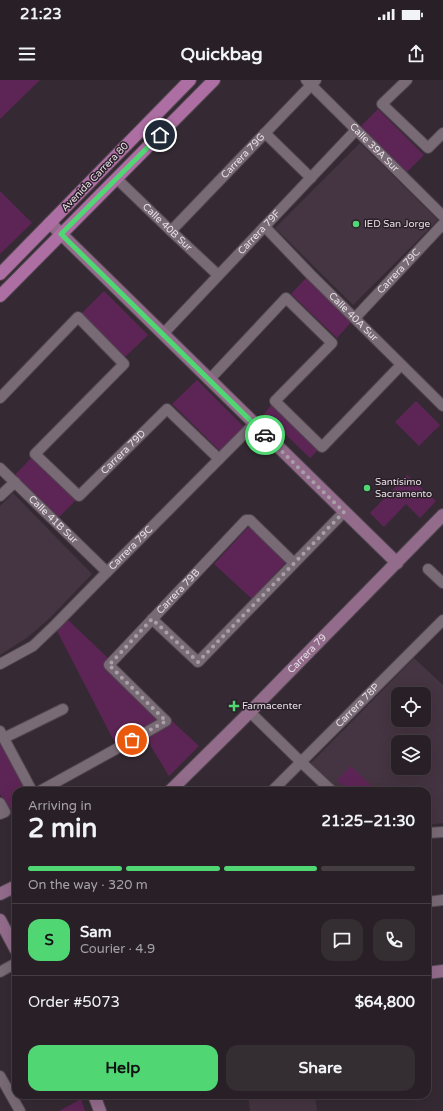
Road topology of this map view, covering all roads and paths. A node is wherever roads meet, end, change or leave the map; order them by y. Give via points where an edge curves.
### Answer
1 (190, 80) edge
2 (214, 80) edge
3 (407, 80) edge
4 (311, 82) edge
5 (356, 130) junction
6 (265, 133) junction
7 (443, 133) edge
8 (116, 178) junction
9 (311, 178) junction
10 (443, 216) edge
11 (50, 223) junction
12 (443, 224) edge
13 (265, 226) junction
14 (171, 231) junction
15 (61, 234) junction
16 (0, 274) edge
17 (218, 275) junction
18 (0, 296) edge
19 (355, 318) junction
20 (163, 334) junction
21 (401, 365) junction
22 (209, 380) junction
23 (0, 398) edge
24 (443, 406) edge
25 (254, 424) junction
26 (219, 459) junction
27 (0, 468) edge
28 (15, 482) junction
29 (0, 496) edge
30 (344, 512) junction
31 (443, 515) edge
32 (294, 563) junction
33 (397, 563) junction
34 (428, 569) dead end
35 (106, 572) junction
36 (443, 583) edge
37 (152, 619) junction
38 (443, 620) edge
39 (0, 664) edge
40 (63, 708) dead end
41 (250, 712) junction
42 (2, 735) edge
43 (301, 762) junction
44 (30, 787) edge
45 (47, 787) edge
46 (174, 787) edge
47 (276, 787) edge
48 (328, 787) edge
49 (443, 832) edge
50 (431, 833) edge
51 (12, 888) edge
52 (0, 894) edge
53 (443, 900) edge
54 (431, 902) edge
55 (0, 920) edge
56 (12, 942) edge
57 (12, 965) edge
58 (443, 971) edge
59 (0, 972) edge
60 (431, 972) edge
61 (0, 1076) edge
62 (12, 1097) edge
63 (13, 1099) edge
64 (96, 1099) edge
65 (20, 1111) edge
66 (100, 1111) edge

1 - 11 main road, Avenida Carrera 80
2 - 8 main road, Avenida Carrera 80
3 - 7 street via 382,104 428,148
4 - 5 street, Calle 39A Sur
4 - 6 street, Carrera 79G
5 - 9 street, Carrera 79F
5 - 10 street, Calle 39A Sur
6 - 9 street
6 - 14 street, Carrera 79G
8 - 14 street, Calle 40B Sur
8 - 15 main road, Avenida Carrera 80
9 - 13 street, Carrera 79F
11 - 15 street
11 - 16 main road, Avenida Carrera 80
12 - 19 street, Carrera 79C
13 - 17 street, Carrera 79F
13 - 19 street, Calle 40A Sur
14 - 17 street, Calle 40B Sur
15 - 18 main road, Avenida Carrera 80
15 - 20 street
17 - 20 street, Carrera 79F
19 - 21 street, Calle 40A Sur
20 - 22 street
21 - 22 street via 322,447 275,401 332,343 286,298
21 - 24 street, Calle 40A Sur
22 - 25 street
23 - 26 street, Carrera 79D via 78,317 124,364 35,454 79,496 168,409
25 - 26 street, Carrera 79C
25 - 30 street
26 - 35 street, Carrera 79C
27 - 28 street, Calle 41B Sur
28 - 29 street
28 - 35 street, Calle 41B Sur
30 - 32 street
30 - 33 street
31 - 33 street, Carrera 79
32 - 37 street via 198,662
32 - 37 street, Carrera 79B via 248,520
33 - 41 street, Carrera 79
34 - 36 street
35 - 39 street, Carrera 79C via 33,646
37 - 45 street, Carrera 79B via 109,665 166,721
38 - 43 street, Carrera 78P
40 - 42 street
41 - 43 street
41 - 46 street, Carrera 79
42 - 44 street
43 - 47 street, Carrera 78P
43 - 48 street
49 - 50 street
51 - 52 street
53 - 54 street
55 - 56 street
57 - 59 street
58 - 60 street
61 - 62 street
63 - 65 street
64 - 66 street

